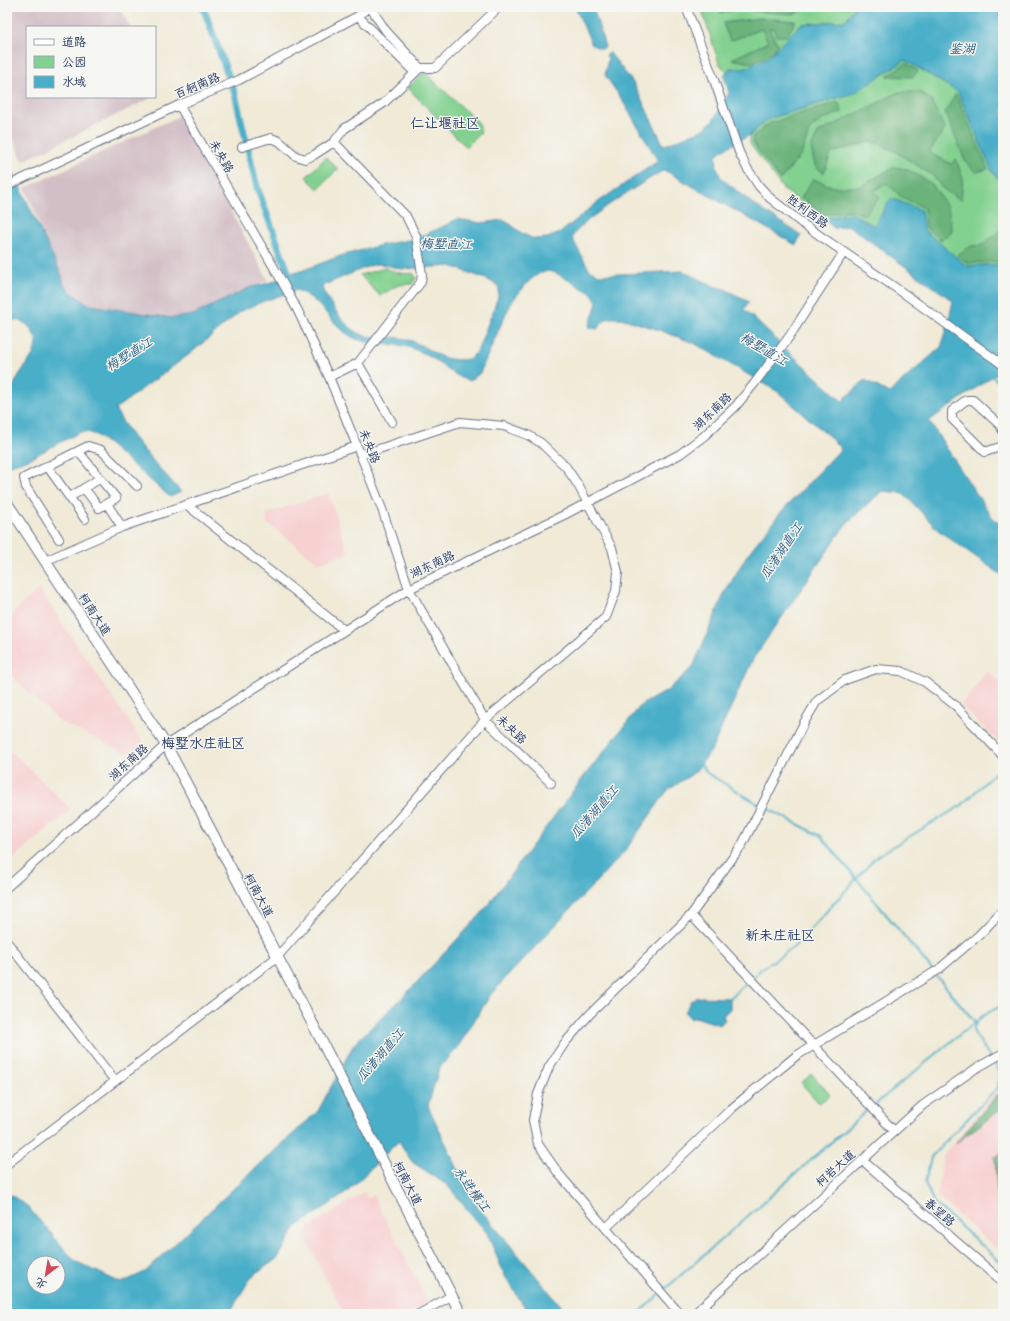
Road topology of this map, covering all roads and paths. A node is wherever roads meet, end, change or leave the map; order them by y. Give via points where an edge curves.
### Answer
1 (370, 7) edge
2 (499, 7) edge
3 (686, 7) edge
4 (358, 16) junction
5 (418, 71) junction
6 (179, 106) junction
7 (334, 142) junction
8 (242, 147) dead end
9 (7, 186) edge
10 (844, 252) junction
11 (358, 363) junction
12 (1003, 365) edge
13 (329, 377) junction
14 (392, 422) dead end
15 (1003, 431) edge
16 (357, 446) junction
17 (1003, 446) edge
18 (78, 451) junction
19 (361, 455) junction
20 (48, 466) junction
21 (99, 479) junction
22 (137, 486) dead end
23 (84, 488) junction
24 (70, 497) junction
25 (587, 503) junction
26 (7, 504) edge
27 (107, 504) junction
28 (187, 504) junction
29 (85, 519) dead end
30 (122, 527) junction
31 (59, 539) dead end
32 (45, 561) junction
33 (409, 589) junction
34 (344, 630) junction
35 (485, 720) junction
36 (166, 745) junction
37 (1002, 755) edge
38 (551, 783) dead end
39 (7, 887) edge
40 (1003, 910) edge
41 (691, 915) junction
42 (7, 942) edge
43 (277, 957) junction
44 (814, 1045) junction
45 (1003, 1053) edge
46 (115, 1081) junction
47 (894, 1131) junction
48 (862, 1160) junction
49 (7, 1164) edge
50 (606, 1228) junction
51 (1003, 1282) edge
52 (452, 1296) junction
53 (419, 1314) edge
54 (461, 1314) edge
55 (680, 1314) edge
56 (694, 1314) edge

1 - 4 street, 百舸南路
1 - 5 street
2 - 5 street via 435,68
3 - 10 street, 胜利西路 via 740,152 759,186 770,198
4 - 5 street
4 - 6 street, 百舸南路 via 239,80
5 - 7 street via 384,103 344,129
6 - 9 street, 百舸南路
6 - 13 street, 未央路 via 279,276
7 - 8 street via 305,159 296,156 279,141 271,138
7 - 11 street via 406,216 416,236 422,274 421,282
10 - 12 street, 胜利西路
10 - 25 street, 湖东南路 via 789,337 735,407 680,454
11 - 13 street
11 - 14 street
13 - 16 street, 未央路
15 - 17 street via 1000,425 973,400 966,400 952,411 952,419 985,452
16 - 19 street, 未央路
16 - 28 street
18 - 20 street
18 - 21 street
18 - 22 street via 88,446 101,450
19 - 25 street via 460,422 504,426 528,435 551,452 566,467
19 - 33 street, 未央路
20 - 24 street
20 - 31 street via 24,478 26,487
21 - 23 street
21 - 27 street via 116,498
23 - 24 street
23 - 27 street via 99,508
24 - 29 street
25 - 33 street, 湖东南路
25 - 35 street via 612,548 618,572 616,591 606,617
26 - 32 main road, 柯南大道
27 - 30 street
28 - 30 street
28 - 34 street
30 - 32 street
32 - 36 main road, 柯南大道
33 - 34 street, 湖东南路
33 - 35 street, 未央路
34 - 36 street, 湖东南路
35 - 38 street, 未央路
35 - 43 street
36 - 39 street, 湖东南路
36 - 43 main road, 柯南大道
37 - 41 street via 956,706 925,682 901,671 876,669 845,680 817,701 742,845
40 - 44 street via 980,935 938,970
41 - 44 street
41 - 50 street via 589,1015 564,1044 549,1067 538,1094 533,1120 538,1144 559,1174
42 - 46 street
43 - 46 street
43 - 52 main road, 柯南大道
44 - 47 street
44 - 50 street via 796,1056 731,1109
45 - 47 street, 柯岩大道 via 923,1105
46 - 49 street
47 - 48 street, 柯岩大道
48 - 51 street, 春望路
48 - 56 street, 柯岩大道
50 - 55 street
52 - 53 street
52 - 54 main road, 柯南大道

